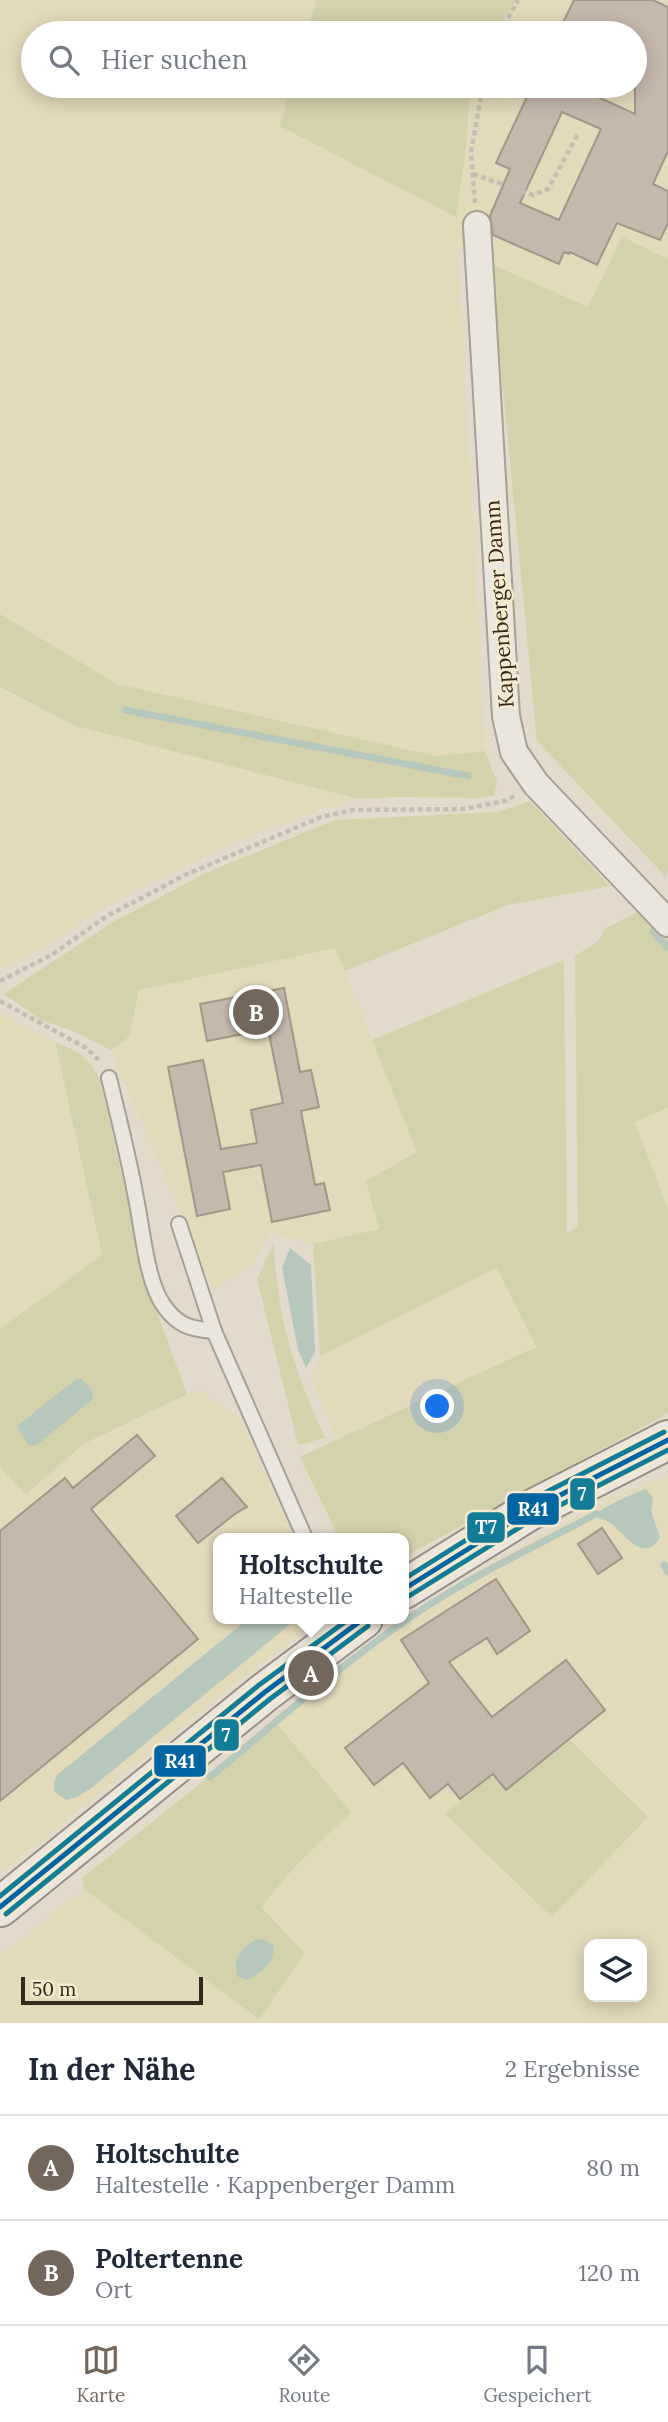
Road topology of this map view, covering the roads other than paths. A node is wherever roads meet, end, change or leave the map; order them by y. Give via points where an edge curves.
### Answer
1 (477, 225) road end
2 (668, 923) edge
3 (109, 1078) road end
4 (179, 1224) dead end
5 (214, 1331) junction
6 (668, 1440) edge
7 (303, 1533) edge
8 (409, 1587) edge
9 (350, 1624) edge
10 (0, 1907) edge

1 - 2 street, Kappenberger Damm via 506,716 514,752 536,784
3 - 5 lane via 153,1287 176,1320 193,1329
4 - 5 lane
5 - 7 lane
6 - 8 main road via 530,1511
9 - 10 main road

